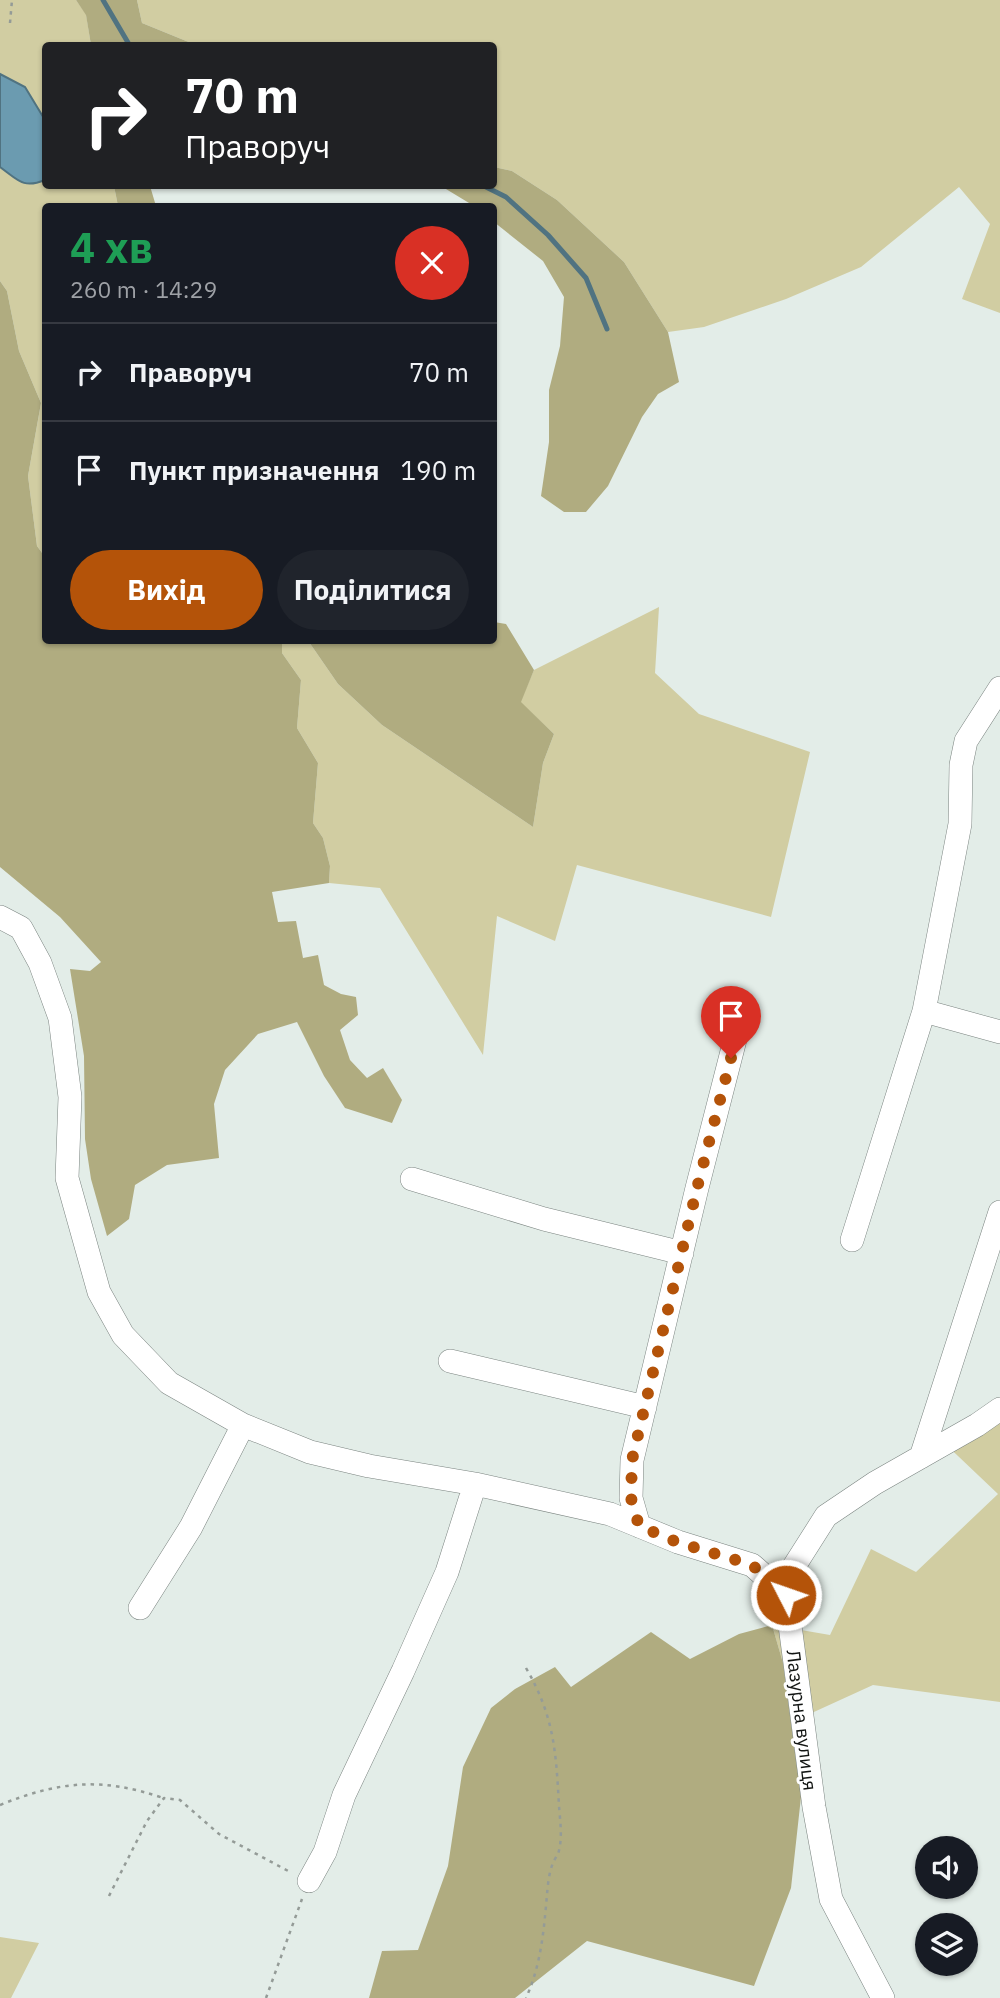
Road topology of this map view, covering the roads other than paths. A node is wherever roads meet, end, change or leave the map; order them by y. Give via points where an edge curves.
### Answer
1 (1000, 688) edge
2 (0, 917) edge
3 (924, 1011) junction
4 (737, 1032) dead end
5 (1000, 1032) edge
6 (412, 1179) dead end
7 (1000, 1212) edge
8 (852, 1240) dead end
9 (682, 1253) junction
10 (450, 1361) dead end
11 (645, 1407) junction
12 (1000, 1409) edge
13 (243, 1425) junction
14 (921, 1457) junction
15 (475, 1484) junction
16 (639, 1526) junction
17 (786, 1595) junction
18 (140, 1608) dead end
19 (309, 1881) road end
20 (883, 1998) edge

1 - 3 street via 966,741 960,824
2 - 13 street via 21,928 40,963 60,1018 70,1097 67,1178 99,1292 123,1335 169,1383
3 - 5 street
3 - 8 street
4 - 9 street
6 - 9 street via 544,1219
7 - 14 street
9 - 11 street
10 - 11 street
11 - 16 street via 632,1460 631,1498
12 - 14 street, Лазурна вулиця
13 - 15 street via 310,1452
13 - 18 street via 191,1527
14 - 17 street, Лазурна вулиця via 826,1516 793,1568
15 - 16 street via 610,1514
15 - 19 street via 447,1572
16 - 17 street via 752,1565
17 - 20 street, Лазурна вулиця via 831,1899

